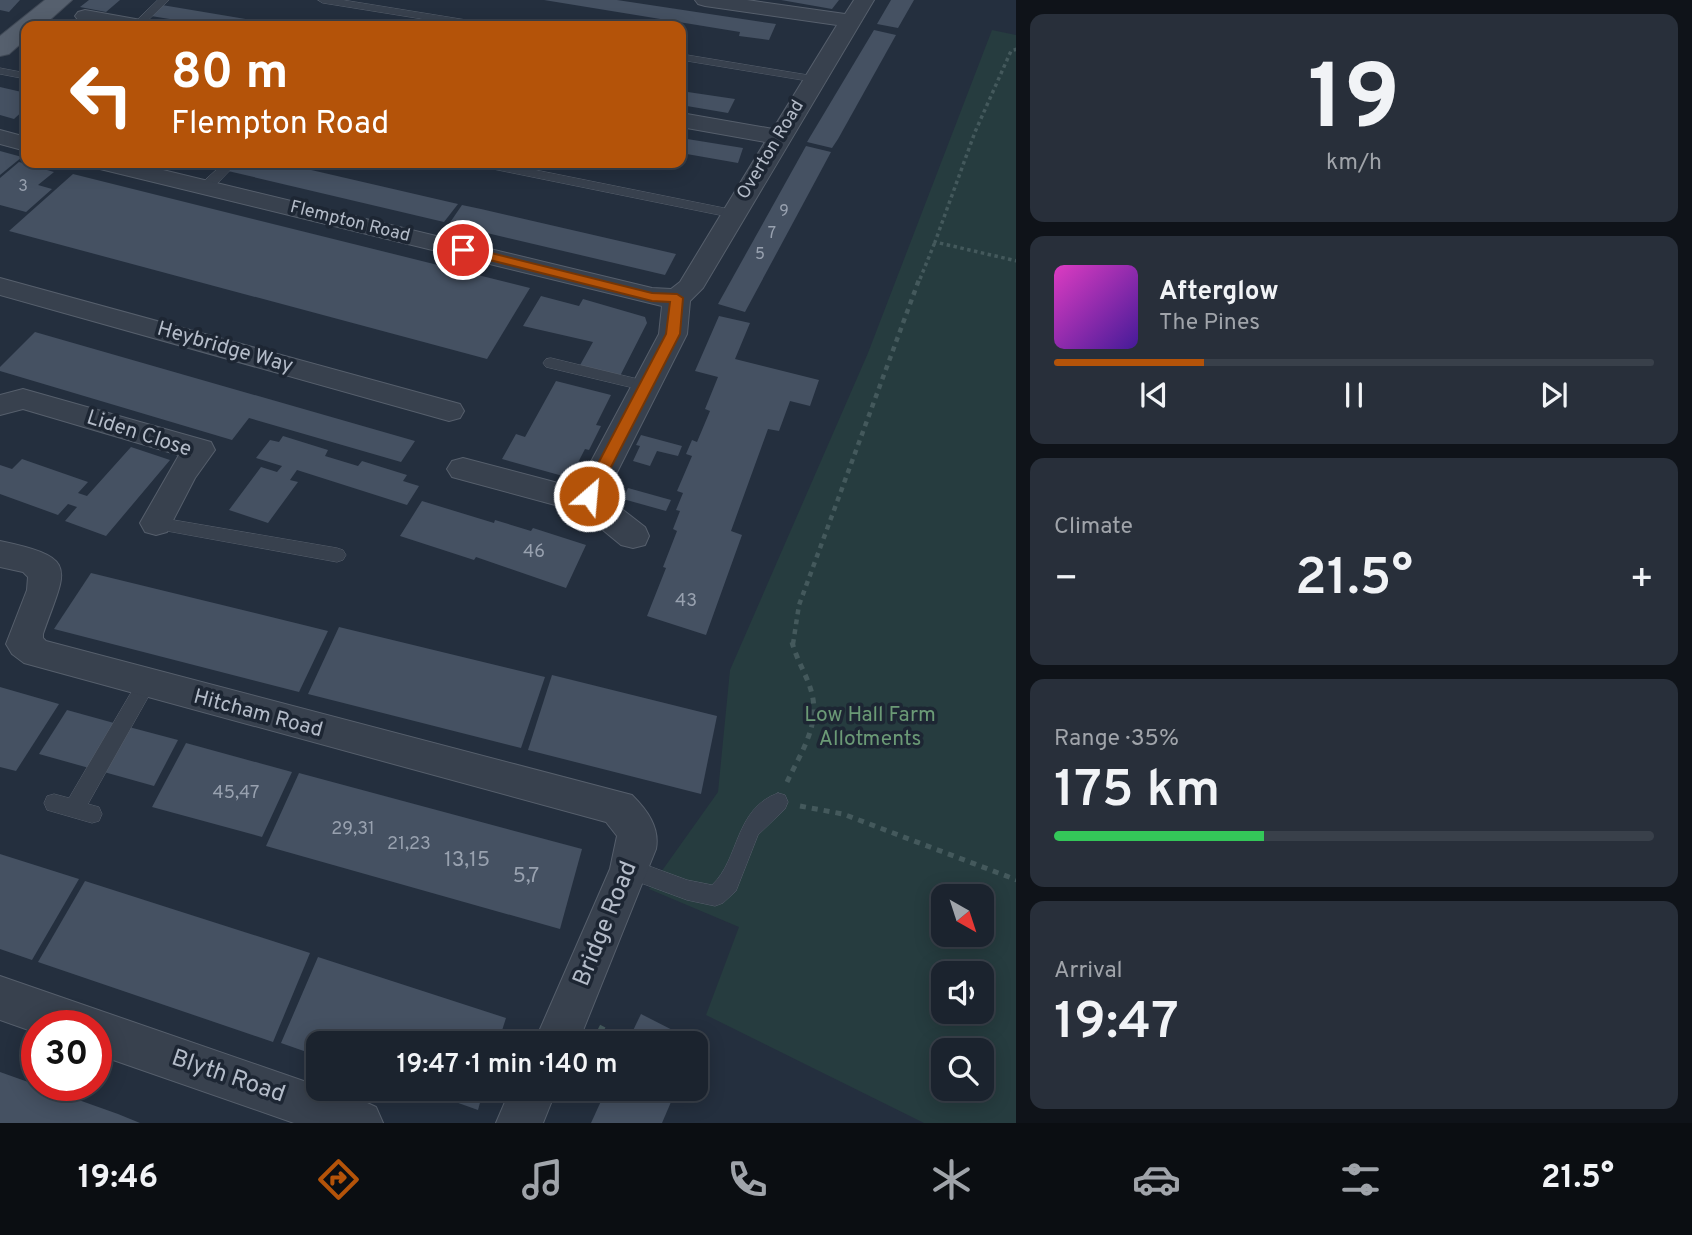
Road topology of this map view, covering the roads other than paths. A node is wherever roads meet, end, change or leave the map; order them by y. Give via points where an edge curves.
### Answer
1 (60, 0) edge
2 (164, 0) edge
3 (323, 0) edge
4 (705, 0) edge
5 (864, 0) edge
6 (85, 16) dead end
7 (36, 21) edge
8 (112, 21) edge
9 (143, 21) edge
10 (454, 21) edge
11 (850, 21) junction
12 (21, 33) edge
13 (0, 49) edge
14 (686, 58) edge
15 (814, 79) junction
16 (686, 121) edge
17 (0, 137) edge
18 (779, 137) junction
19 (21, 143) edge
20 (126, 168) edge
21 (226, 168) edge
22 (508, 168) edge
23 (206, 187) junction
24 (734, 214) junction
25 (0, 286) edge
26 (677, 298) junction
27 (551, 363) dead end
28 (646, 386) junction
29 (0, 405) edge
30 (449, 411) dead end
31 (463, 470) dead end
32 (589, 496) junction
33 (156, 523) joint
34 (633, 536) dead end
35 (0, 554) edge
36 (337, 555) dead end
37 (146, 685) junction
38 (778, 802) road end
39 (618, 808) joint
40 (73, 809) dead end
41 (630, 869) junction
42 (0, 998) edge
43 (34, 1010) edge
44 (561, 1031) edge
45 (112, 1038) edge
46 (529, 1101) edge
47 (360, 1123) edge
48 (519, 1123) edge

1 - 7 main road
2 - 9 lane
3 - 10 lane
4 - 11 street
5 - 11 street, Overton Road
6 - 8 street
11 - 15 street, Overton Road
12 - 13 main road
14 - 15 lane
15 - 18 street, Overton Road
16 - 18 street
17 - 19 street
18 - 24 street, Overton Road
20 - 23 street, Flempton Road
21 - 23 lane
22 - 24 lane
23 - 26 street, Flempton Road via 652,297
24 - 26 street, Overton Road via 690,288
25 - 30 street, Heybridge Way
26 - 28 street via 673,334
27 - 28 lane
28 - 32 street
29 - 33 street, Liden Close via 23,399 200,450
31 - 32 street via 577,501
32 - 34 street via 594,507
33 - 36 lane
35 - 37 street, Hitcham Road via 33,561 45,572 47,585 31,615 24,643 54,660
37 - 39 street, Hitcham Road
37 - 40 lane
38 - 41 lane via 750,829 728,884 715,896
39 - 41 street, Bridge Road via 634,824 639,842
41 - 44 street, Bridge Road
42 - 43 street
45 - 47 street, Blyth Road
46 - 48 street

